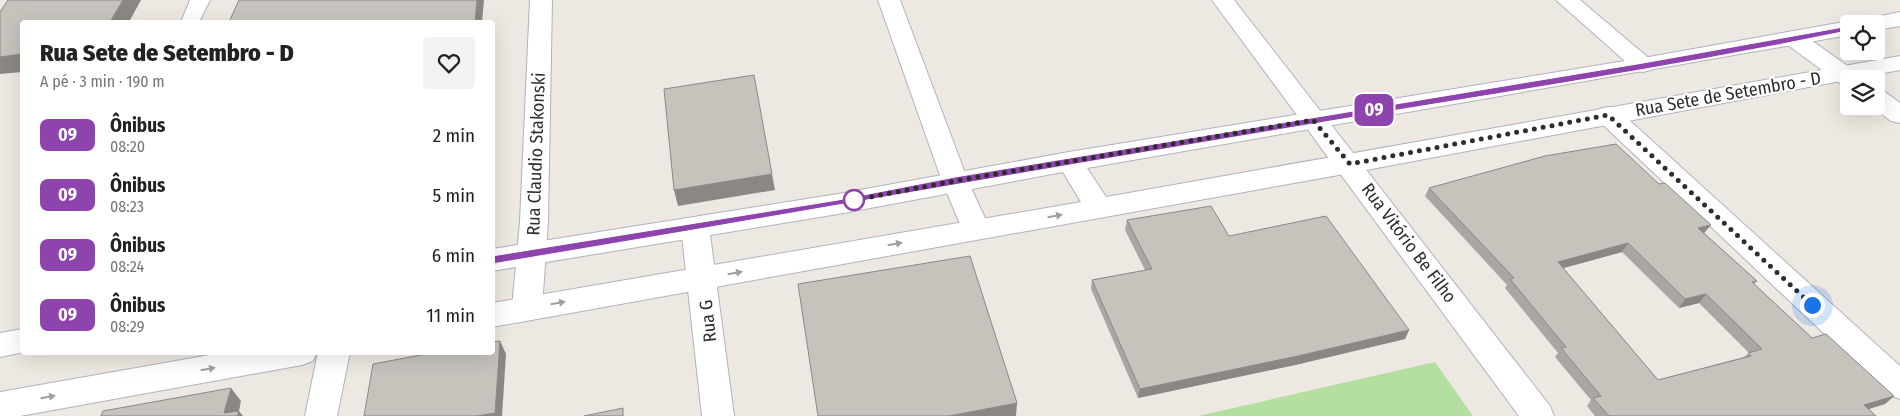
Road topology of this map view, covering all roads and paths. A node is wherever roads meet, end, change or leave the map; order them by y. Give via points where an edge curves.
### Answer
1 (200, 0) edge
2 (541, 0) edge
3 (889, 0) edge
4 (1223, 0) edge
5 (1567, 0) edge
6 (1900, 19) edge
7 (191, 20) edge
8 (1885, 22) edge
9 (1840, 30) edge
10 (1793, 38) junction
11 (1900, 64) edge
12 (1643, 66) junction
13 (1874, 70) edge
14 (1840, 71) edge
15 (1840, 77) edge
16 (1885, 104) edge
17 (1608, 115) junction
18 (1900, 115) edge
19 (1313, 120) junction
20 (1070, 161) junction
21 (1350, 164) junction
22 (955, 181) junction
23 (1099, 208) junction
24 (695, 227) junction
25 (976, 230) junction
26 (532, 253) junction
27 (495, 259) edge
28 (703, 279) junction
29 (527, 308) junction
30 (495, 314) edge
31 (20, 341) edge
32 (0, 345) edge
33 (285, 355) edge
34 (333, 355) edge
35 (1900, 386) edge
36 (0, 406) edge
37 (321, 416) edge
38 (718, 416) edge
39 (1538, 416) edge

1 - 7 lane
2 - 26 street, Rua Claudio Stakonski
3 - 22 street
4 - 19 street, Rua Vitório Be Filho
5 - 12 street
6 - 8 street
9 - 10 street
10 - 12 street
10 - 14 street
11 - 13 street, Rua Sete de Setembro - D
12 - 19 street
15 - 17 street, Rua Sete de Setembro - D
16 - 18 street
17 - 21 street, Rua Sete de Setembro - D
17 - 35 street
19 - 20 street
19 - 21 street, Rua Vitório Be Filho
20 - 22 street
20 - 23 street
21 - 23 street, Rua Sete de Setembro - D
21 - 39 street, Rua Vitório Be Filho
22 - 24 street
22 - 25 street
25 -> 23 street, Rua Sete de Setembro - D
24 - 26 street
24 - 28 street, Rua G
28 -> 25 street, Rua Sete de Setembro - D
26 - 27 street
26 - 29 street, Rua Claudio Stakonski
29 -> 28 street, Rua Sete de Setembro - D
28 - 38 street, Rua G
29 - 30 street, Rua Sete de Setembro - D
31 - 32 street
36 -> 33 street
34 - 37 street

